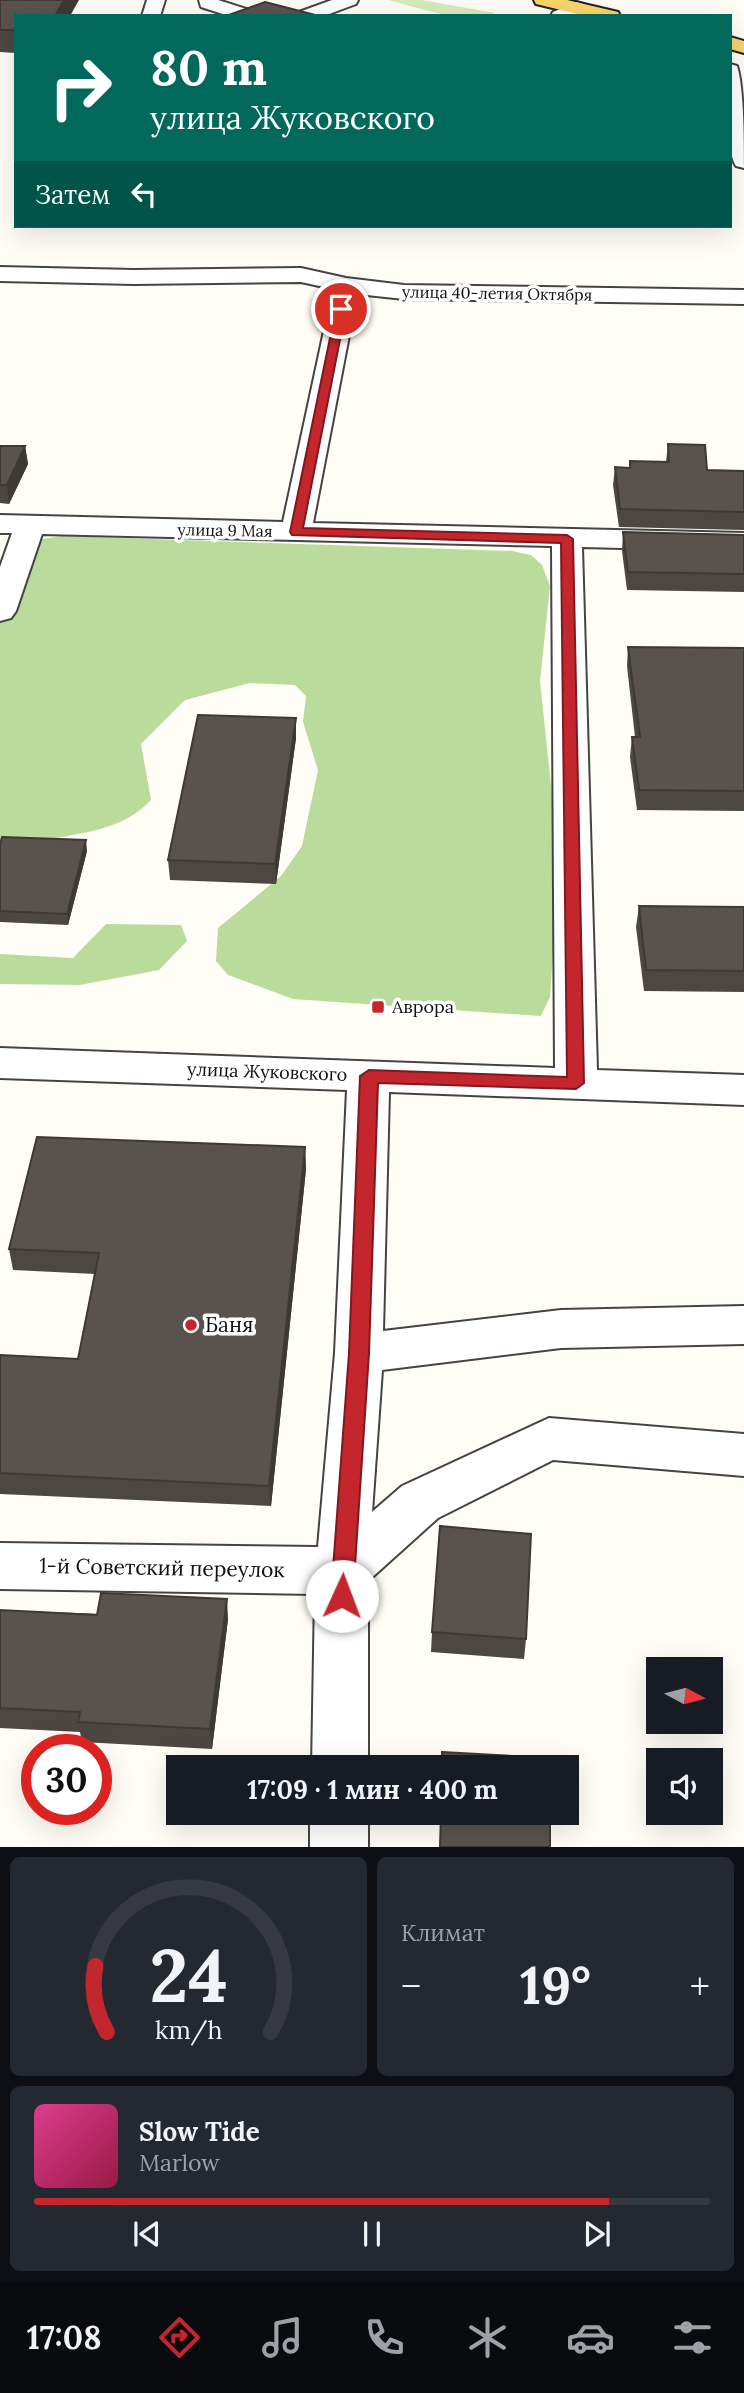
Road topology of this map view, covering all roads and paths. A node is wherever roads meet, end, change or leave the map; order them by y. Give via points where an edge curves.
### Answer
1 (349, 0) edge
2 (543, 0) edge
3 (205, 6) edge
4 (568, 12) edge
5 (240, 14) edge
6 (311, 14) edge
7 (590, 14) edge
8 (732, 83) edge
9 (744, 162) edge
10 (0, 274) edge
11 (346, 285) junction
12 (744, 297) edge
13 (15, 525) edge
14 (296, 532) junction
15 (567, 539) junction
16 (744, 542) edge
17 (0, 611) edge
18 (0, 1063) edge
19 (369, 1076) junction
20 (576, 1083) junction
21 (744, 1090) edge
22 (744, 1325) edge
23 (359, 1353) junction
24 (744, 1455) edge
25 (0, 1566) edge
26 (342, 1571) junction
27 (340, 1755) edge
28 (339, 1825) edge
29 (339, 1847) edge

1 - 6 street
2 - 4 main road
3 - 5 street
4 - 7 main road
8 - 9 street
10 - 11 street, улица 40-летия Октября via 280,274
11 - 12 street, улица 40-летия Октября via 404,292
11 - 14 street
13 - 14 street, улица 9 Мая
13 - 17 street
14 - 15 street, улица 9 Мая
15 - 16 street, улица 9 Мая
15 - 20 street
18 - 19 street, улица Жуковского
19 - 20 street, улица Жуковского
19 - 23 street
20 - 21 street, улица Жуковского
22 - 23 street via 561,1329
23 - 26 street
24 - 26 street via 549,1439 420,1502
25 - 26 street, 1-й Советский переулок
26 - 27 street
28 - 29 street

